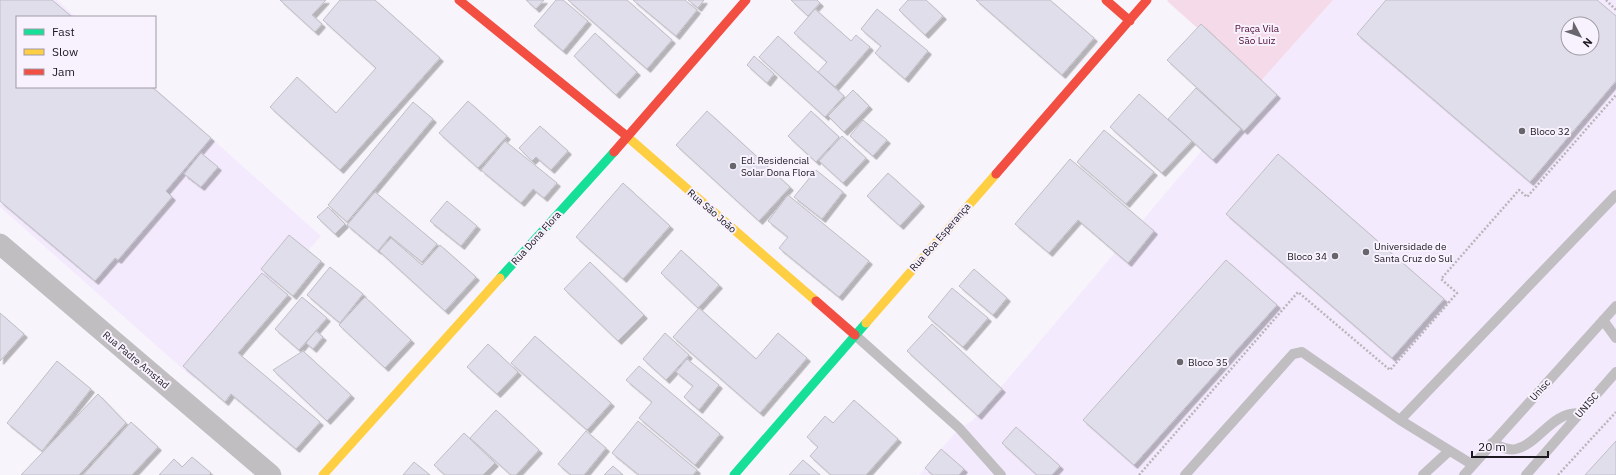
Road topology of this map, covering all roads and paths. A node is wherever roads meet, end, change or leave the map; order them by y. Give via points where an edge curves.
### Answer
1 (459, 0) edge
2 (746, 0) edge
3 (1106, 0) edge
4 (1147, 0) edge
5 (1606, 0) edge
6 (1616, 10) edge
7 (1130, 21) junction
8 (1616, 95) edge
9 (627, 137) junction
10 (1616, 194) edge
11 (0, 244) edge
12 (1616, 306) edge
13 (1603, 320) junction
14 (855, 335) junction
15 (1616, 338) edge
16 (1616, 372) edge
17 (1616, 412) edge
18 (1580, 413) junction
19 (1400, 420) junction
20 (1492, 443) junction
21 (1449, 451) junction
22 (1473, 465) junction
23 (271, 475) edge
24 (323, 475) edge
25 (734, 475) edge
26 (1001, 475) edge
27 (1138, 475) edge
28 (1185, 475) edge
29 (1423, 475) edge
30 (1464, 475) edge
31 (1526, 475) edge
32 (1558, 475) edge

1 - 9 street, Rua São João
2 - 9 street, Rua Dona Flora
3 - 7 street
4 - 7 street, Rua Boa Esperança
5 - 6 path
7 - 14 street, Rua Boa Esperança
8 - 27 path via 1527,197 1519,190 1441,279 1457,293 1390,370 1298,292
9 - 14 street, Rua São João
9 - 24 street, Rua Dona Flora
10 - 19 lane
11 - 23 street, Rua Padre Amstad
12 - 13 lane, Unisc
13 - 15 lane
13 - 20 lane, Unisc
14 - 25 street, Rua Boa Esperança
14 - 26 lane, Rua São João via 960,428
16 - 18 lane, UNISC
17 - 32 path
18 - 20 lane via 1569,412 1516,450
18 - 31 lane, UNISC
19 - 21 lane
19 - 28 lane via 1302,352 1297,352 1292,354
20 - 22 lane, Unisc
21 - 22 lane
21 - 29 lane
22 - 30 lane, Unisc

